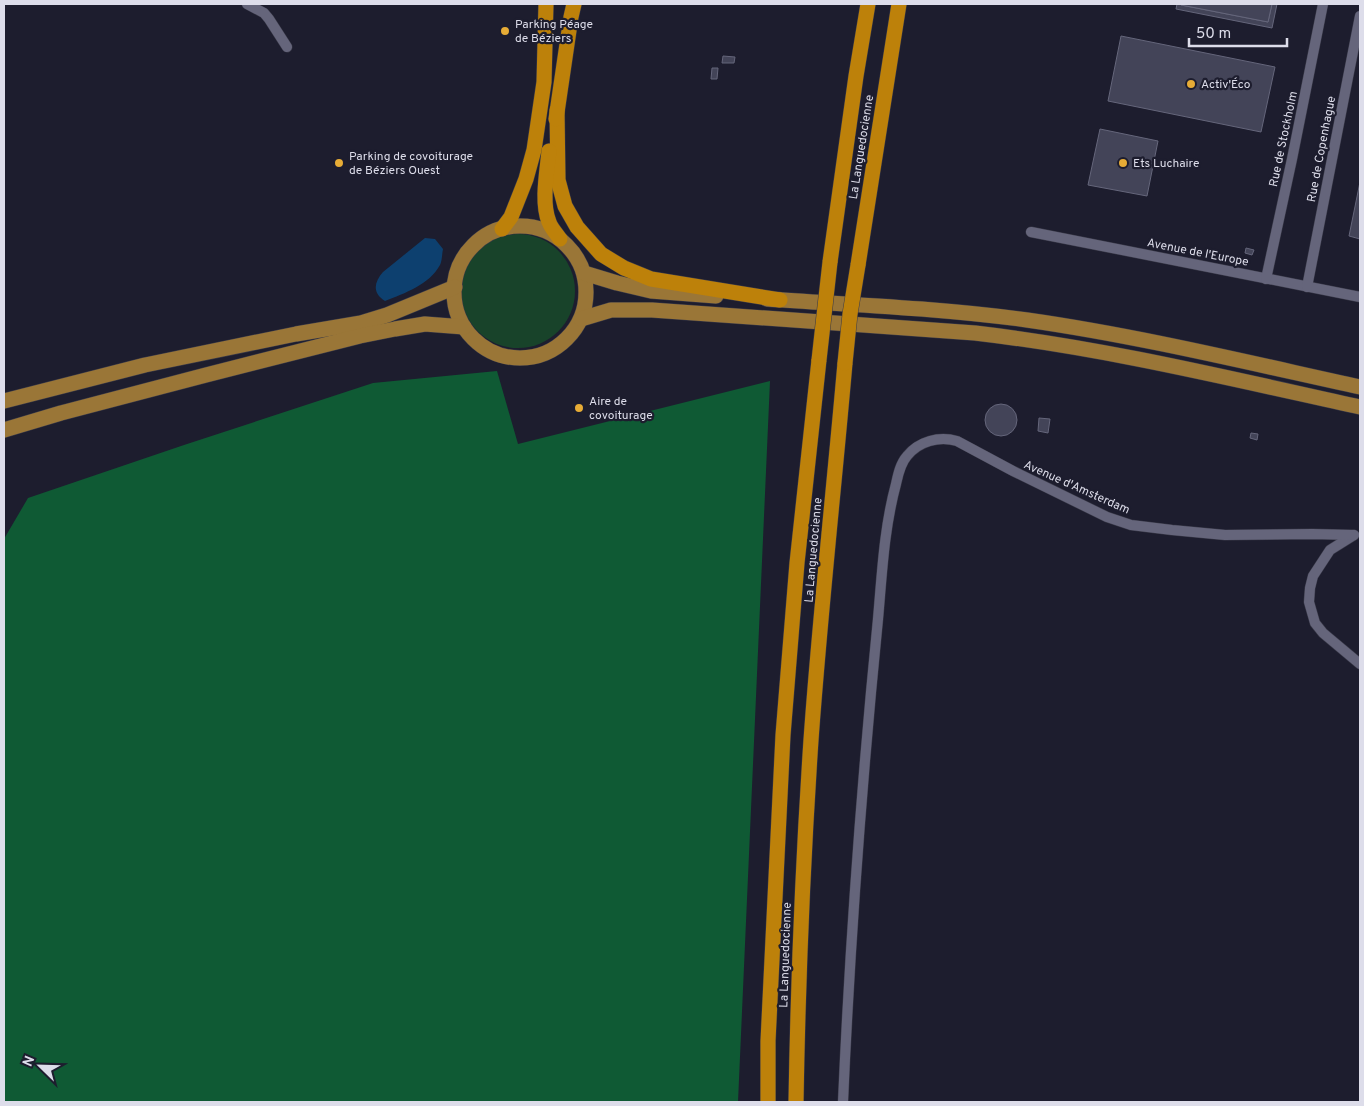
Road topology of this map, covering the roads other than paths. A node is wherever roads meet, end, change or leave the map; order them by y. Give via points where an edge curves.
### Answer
1 (248, 4) edge
2 (546, 4) edge
3 (574, 4) edge
4 (868, 4) edge
5 (899, 4) edge
6 (1323, 4) edge
7 (1360, 16) edge
8 (287, 46) dead end
9 (557, 110) junction
10 (502, 229) junction
11 (1031, 232) dead end
12 (560, 239) junction
13 (584, 273) junction
14 (1266, 279) junction
15 (455, 287) junction
16 (1307, 287) junction
17 (1360, 297) edge
18 (780, 300) junction
19 (581, 319) junction
20 (464, 327) junction
21 (1360, 387) edge
22 (4, 401) edge
23 (1360, 407) edge
24 (4, 430) edge
25 (1357, 535) edge
26 (1360, 664) edge
27 (768, 1102) edge
28 (796, 1102) edge
29 (843, 1102) edge

1 - 8 street via 269,19
2 - 10 highway via 544,82 534,150 511,217
3 - 9 highway
4 - 27 highway, La Languedocienne, bridge via 830,262 797,563 784,735 768,1041
5 - 28 highway, La Languedocienne, bridge via 850,314 826,566 802,890
6 - 14 street, Rue de Stockholm
7 - 16 street, Rue de Copenhague
9 - 12 highway via 545,202 549,222
9 - 18 highway via 558,180 565,206 577,227 601,254 651,279
10 - 12 main road via 522,226 542,230
10 - 15 main road via 478,241 467,254 458,270
11 - 14 street, Avenue de l'Europe
12 - 13 main road via 574,254
13 - 18 main road via 651,291
13 - 19 main road via 586,304
14 - 16 street, Avenue de l'Europe
15 - 20 main road via 456,308
15 - 22 main road via 361,323 146,365
16 - 17 street, Avenue de l'Europe
18 - 21 main road via 934,310 1026,320 1147,341
19 - 20 main road via 572,334 558,347 542,355 524,358 506,357 490,351 475,341
19 - 23 main road via 611,310 652,310 975,333 1137,359
20 - 24 main road via 425,324 360,336
25 - 26 street, Avenue d'Amsterdam via 1330,550 1314,576 1309,602 1315,623 1323,633
25 - 29 street, Avenue d'Amsterdam via 1225,534 1131,525 1107,517 1012,471 958,441 937,439 921,444 906,456 893,495 889,521 870,698

